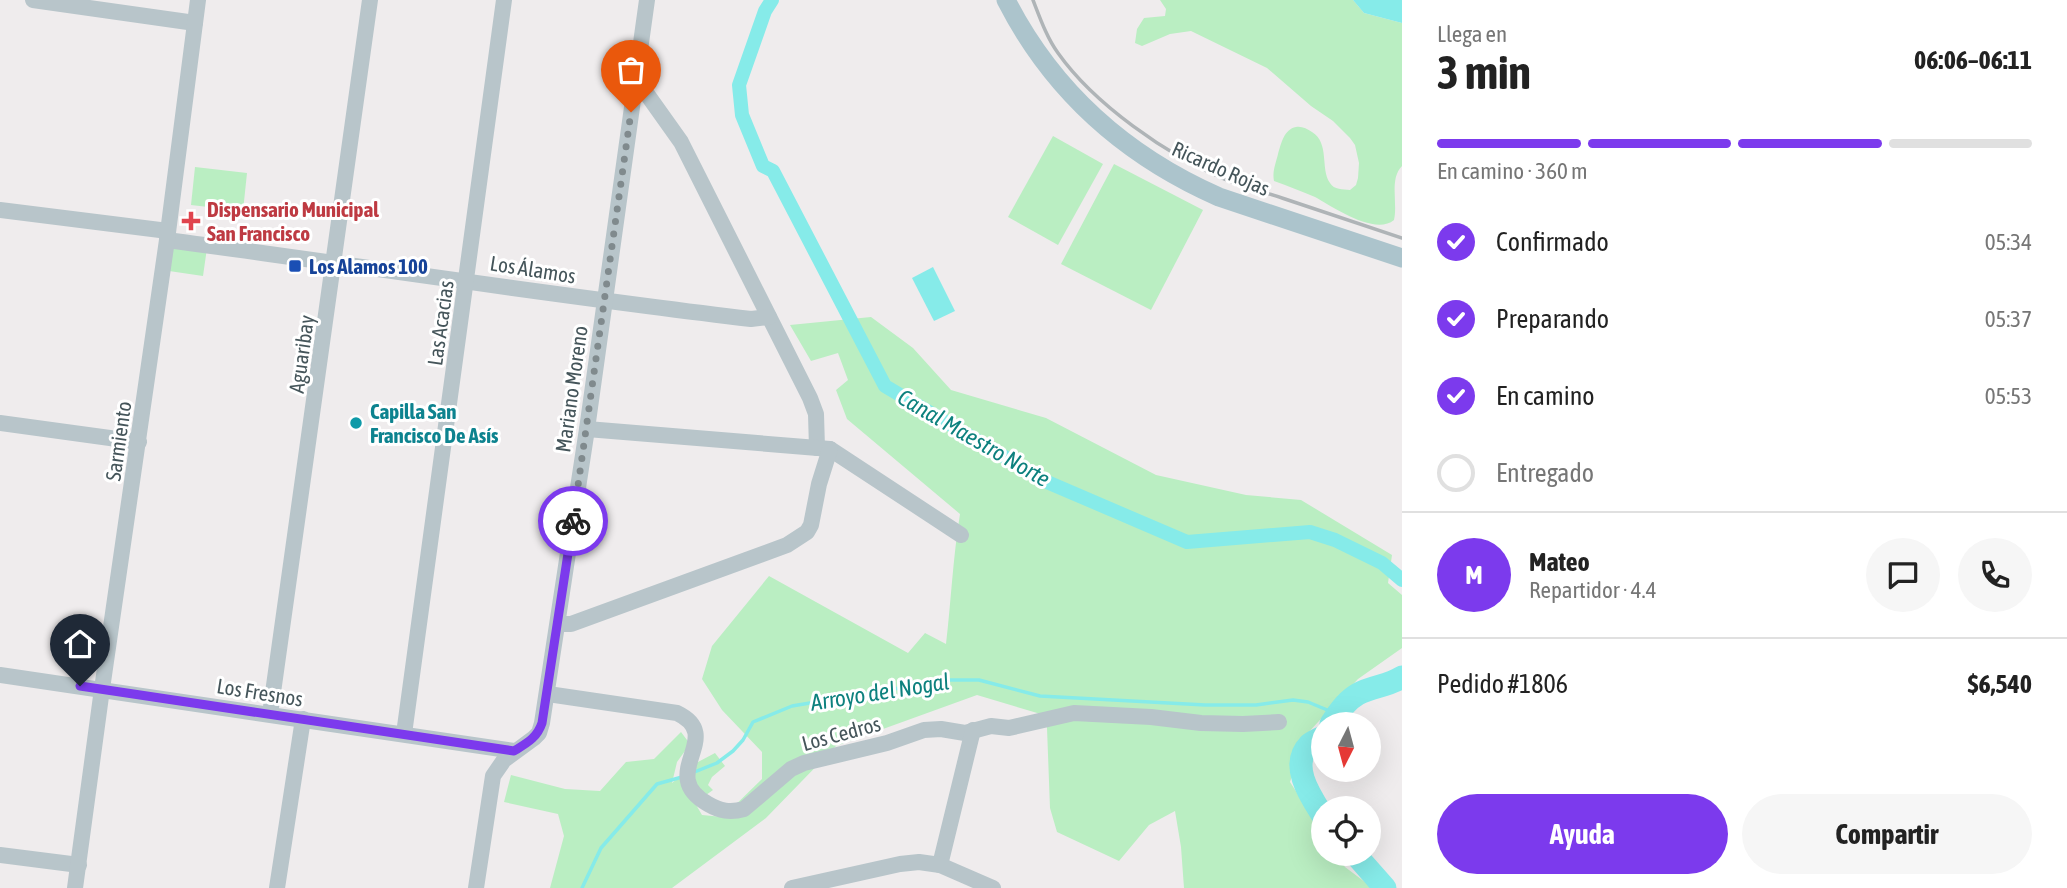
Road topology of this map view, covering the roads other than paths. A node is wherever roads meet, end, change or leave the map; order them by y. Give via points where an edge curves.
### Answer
1 (33, 0) edge
2 (198, 0) edge
3 (370, 0) edge
4 (504, 0) edge
5 (647, 0) edge
6 (1006, 0) edge
7 (195, 23) junction
8 (635, 85) junction
9 (0, 210) edge
10 (168, 236) junction
11 (1402, 258) edge
12 (335, 262) junction
13 (467, 281) junction
14 (605, 302) junction
15 (769, 317) junction
16 (0, 423) edge
17 (587, 429) junction
18 (139, 442) junction
19 (823, 448) junction
20 (961, 535) dead end
21 (558, 624) junction
22 (0, 675) edge
23 (102, 689) junction
24 (548, 694) junction
25 (270, 714) junction
26 (303, 719) junction
27 (1279, 722) dead end
28 (974, 730) junction
29 (404, 734) junction
30 (514, 751) junction
31 (0, 855) edge
32 (79, 865) junction
33 (940, 865) junction
34 (75, 888) edge
35 (278, 888) edge
36 (475, 888) edge
37 (792, 888) edge
38 (993, 888) edge

1 - 7 street
2 - 7 street, Sarmiento
3 - 12 street, Aguaribay
4 - 13 street, Las Acacias
5 - 8 street, Mariano Moreno
6 - 11 main road, Ricardo Rojas via 1060,80 1107,130 1152,162 1219,197
7 - 10 street, Sarmiento
8 - 14 street, Mariano Moreno
8 - 15 street via 644,90 681,142
9 - 10 street, Los Álamos
10 - 12 street, Los Álamos
10 - 18 street, Sarmiento
12 - 13 street, Los Álamos
12 - 25 street, Aguaribay
13 - 14 street, Los Álamos
13 - 29 street, Las Acacias
14 - 15 street, Los Álamos via 751,319
14 - 17 street, Mariano Moreno
15 - 19 street via 816,414
16 - 18 street
17 - 19 street
17 - 21 street, Mariano Moreno
18 - 23 street, Sarmiento
19 - 20 street
19 - 21 street via 811,525 801,538 583,620
21 - 24 street, Mariano Moreno
22 - 23 street, Los Fresnos
23 - 25 street, Los Fresnos
23 - 32 street, Sarmiento
24 - 28 street, Los Cedros via 685,717 696,733 687,775 691,790 719,810 734,812 804,763 924,730
24 - 30 street, Mariano Moreno via 539,733
25 - 26 street, Los Fresnos
26 - 29 street, Los Fresnos
26 - 35 street
27 - 28 street, Los Cedros via 1201,723 1074,713
28 - 33 street
29 - 30 street, Los Fresnos
30 - 36 street, Mariano Moreno via 493,776
31 - 32 street
32 - 34 street, Sarmiento
33 - 37 street via 901,864
33 - 38 street

